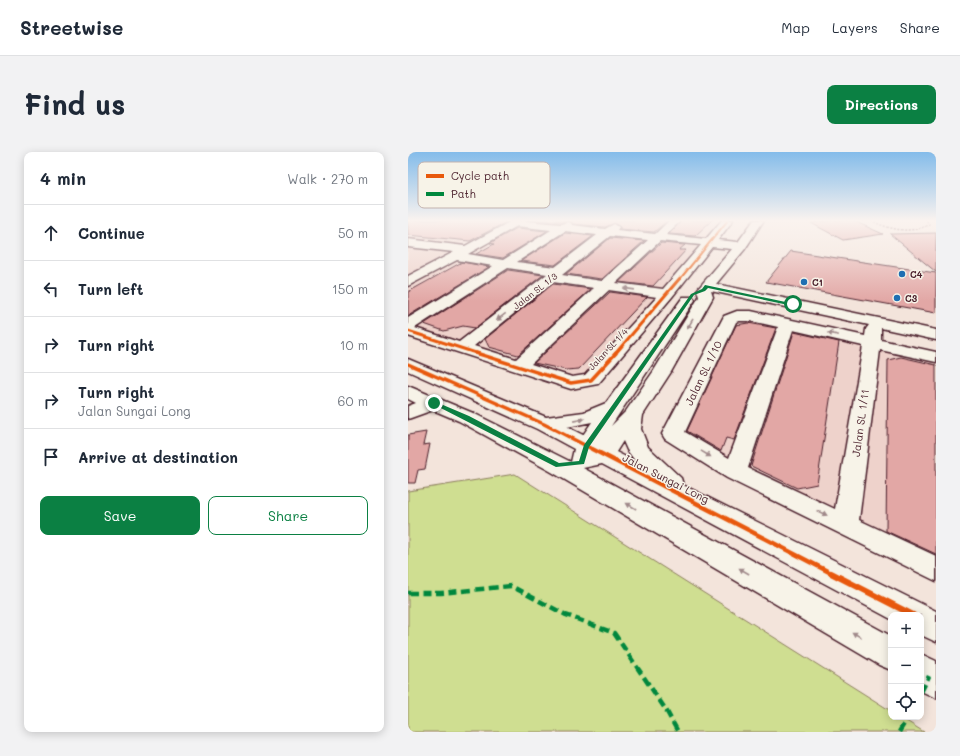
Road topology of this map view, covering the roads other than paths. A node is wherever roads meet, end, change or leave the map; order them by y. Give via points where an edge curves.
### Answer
1 (445, 247) edge
2 (449, 247) edge
3 (532, 247) edge
4 (590, 247) edge
5 (646, 247) edge
6 (705, 247) edge
7 (740, 247) edge
8 (453, 248) junction
9 (507, 263) junction
10 (408, 268) edge
11 (556, 275) junction
12 (408, 282) edge
13 (605, 286) junction
14 (705, 288) junction
15 (668, 294) junction
16 (876, 321) junction
17 (787, 324) junction
18 (410, 332) edge
19 (936, 335) edge
20 (871, 343) junction
21 (463, 347) junction
22 (936, 357) edge
23 (408, 364) edge
24 (520, 365) junction
25 (408, 392) edge
26 (434, 403) junction
27 (612, 408) junction
28 (408, 413) edge
29 (633, 415) junction
30 (544, 424) junction
31 (588, 461) junction
32 (735, 472) junction
33 (688, 500) junction
34 (846, 524) junction
35 (936, 570) edge
36 (908, 612) edge
37 (924, 620) edge
38 (936, 626) edge
39 (888, 652) edge
40 (924, 673) edge
41 (936, 681) edge

1 - 8 street
2 - 8 street
3 - 9 street
4 - 11 street, Jalan SL 1/3
5 - 13 street
6 - 15 street, Jalan SL 1/4
7 - 14 street
8 - 9 street
8 - 10 street
8 - 12 street
9 - 11 street
9 - 18 street
11 - 13 street
11 -> 21 street, Jalan SL 1/3
15 -> 13 street
13 - 24 street
14 - 16 street
14 - 27 street via 692,294 636,378
14 -> 29 street via 706,297 662,372
15 - 24 street, Jalan SL 1/4 via 590,380 571,383
16 - 19 street
16 - 20 street, Jalan SL 1/11
20 -> 17 street
17 - 32 street
17 -> 32 street, Jalan SL 1/10 via 751,316 730,319 673,434
18 - 21 street, Jalan SL 1/4
20 - 22 street
20 - 34 street, Jalan SL 1/11
21 - 24 street, Jalan SL 1/4
23 - 30 street, Jalan Sungai Long
25 - 26 street, Jalan Sungai Long
26 - 28 street
26 - 31 street, Jalan Sungai Long via 558,465
30 -> 27 street via 578,420 599,415
27 - 31 street
29 - 31 street
29 - 33 street via 630,429 638,450
30 - 31 street, Jalan Sungai Long
31 - 33 street, Jalan Sungai Long
39 -> 31 street, Jalan Sungai Long
32 -> 34 street
33 - 36 street, Jalan Sungai Long
34 - 35 street
37 - 38 street
40 - 41 street

